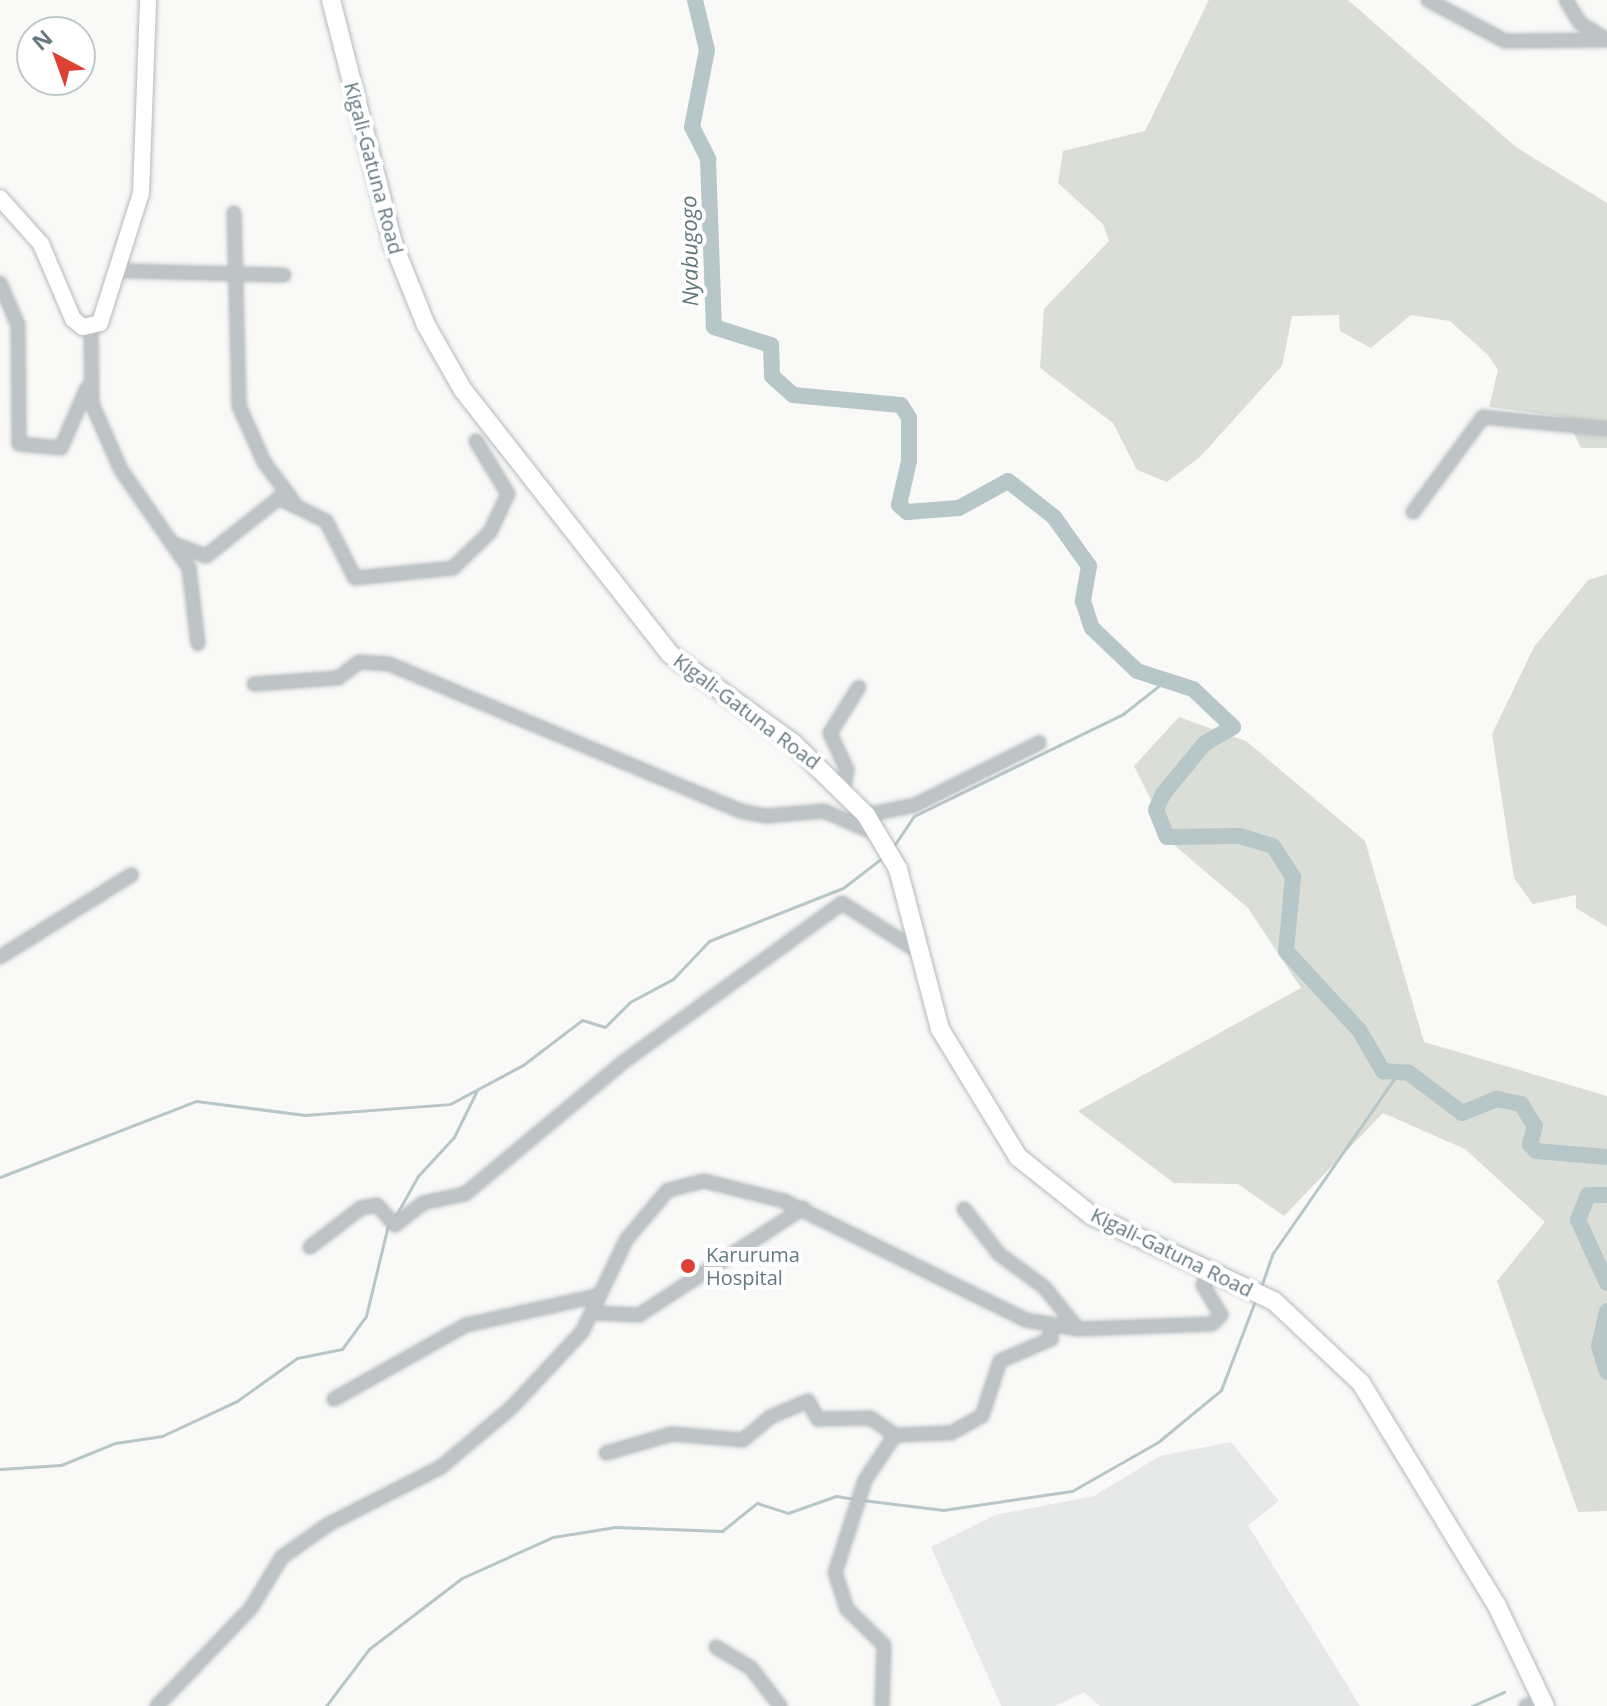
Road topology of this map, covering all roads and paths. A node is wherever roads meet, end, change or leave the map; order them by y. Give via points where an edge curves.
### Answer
1 (148, 0) edge
2 (331, 0) edge
3 (1428, 0) edge
4 (1566, 0) edge
5 (1605, 38) edge
6 (0, 198) edge
7 (234, 213) dead end
8 (121, 271) junction
9 (238, 274) junction
10 (284, 275) dead end
11 (0, 283) edge
12 (91, 326) junction
13 (87, 388) junction
14 (1607, 429) edge
15 (476, 441) dead end
16 (293, 501) junction
17 (1413, 512) dead end
18 (177, 545) junction
19 (198, 643) dead end
20 (254, 684) dead end
21 (859, 687) dead end
22 (1039, 743) dead end
23 (844, 787) junction
24 (866, 815) junction
25 (881, 836) junction
26 (131, 875) dead end
27 (919, 952) junction
28 (0, 957) edge
29 (803, 1208) junction
30 (964, 1209) dead end
31 (310, 1247) dead end
32 (1211, 1273) junction
33 (600, 1295) junction
34 (594, 1313) junction
35 (1050, 1324) junction
36 (1078, 1329) junction
37 (334, 1399) dead end
38 (895, 1435) junction
39 (606, 1453) dead end
40 (716, 1647) dead end
41 (1538, 1704) edge
42 (157, 1706) edge
43 (780, 1706) edge
44 (882, 1706) edge

1 - 8 main road via 146,146
2 - 23 highway, Kigali-Gatuna Road via 393,243 426,325 463,390 661,645
3 - 5 street via 1505,41
4 - 5 street via 1580,23
6 - 12 main road via 41,244 73,319
7 - 9 street
8 - 9 street
8 - 12 main road via 109,310
9 - 10 street
9 - 16 street via 232,334 239,406 253,442
11 - 13 street via 18,325 19,444 61,448
12 - 13 street
13 - 18 street via 121,470
14 - 17 street via 1483,417
15 - 16 street via 508,494 490,532 453,568 355,578 326,521
16 - 18 street via 265,504 206,556
18 - 19 street via 196,594
20 - 25 street via 338,678 359,662 389,664 740,811 766,816 824,811
21 - 23 street via 830,733 847,770
22 - 24 street via 915,805
23 - 24 highway, Kigali-Gatuna Road
24 - 25 highway, Kigali-Gatuna Road
25 - 27 highway, Kigali-Gatuna Road via 898,869
26 - 28 street
27 - 31 street via 842,903 622,1063 465,1194 423,1203 395,1225 377,1205 361,1208
27 - 32 highway, Kigali-Gatuna Road via 940,1029 1018,1157 1091,1215
29 - 33 street via 727,1184 668,1190 637,1222
29 - 34 street via 639,1315
29 - 35 street via 1026,1320
30 - 36 street via 999,1254 1044,1287
32 - 36 street via 1203,1285 1221,1315 1212,1324
32 - 41 highway, Kigali-Gatuna Road via 1300,1319 1361,1383 1497,1606
33 - 34 street
33 - 37 street via 466,1325
34 - 42 street via 512,1407 454,1457 282,1557 251,1608
35 - 36 street
35 - 38 street via 1051,1339 1000,1361 982,1416 968,1426
38 - 39 street via 870,1418 818,1419 808,1401 770,1417 743,1440 672,1434
38 - 44 street via 865,1480 835,1573 847,1609 884,1645
40 - 43 street via 751,1668

